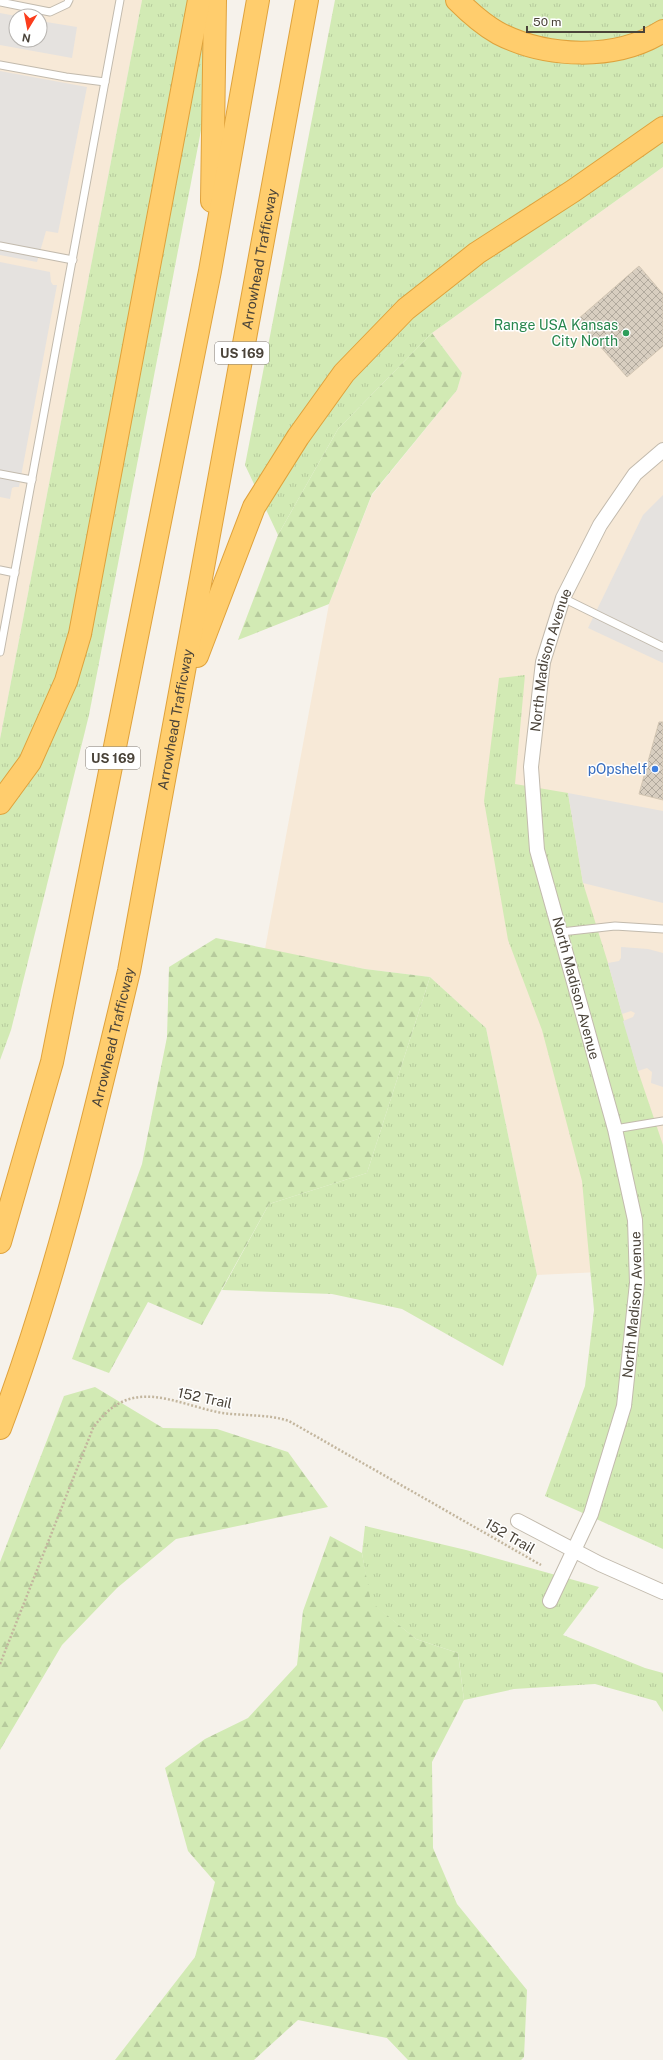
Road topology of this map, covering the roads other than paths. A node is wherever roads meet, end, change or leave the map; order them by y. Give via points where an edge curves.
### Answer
1 (70, 0) edge
2 (120, 0) edge
3 (198, 0) edge
4 (215, 0) edge
5 (258, 0) edge
6 (306, 0) edge
7 (457, 0) edge
8 (0, 2) edge
9 (663, 31) edge
10 (0, 65) edge
11 (105, 82) junction
12 (663, 128) edge
13 (0, 246) edge
14 (73, 260) junction
15 (210, 270) junction
16 (663, 450) edge
17 (0, 474) edge
18 (32, 480) junction
19 (0, 570) edge
20 (15, 573) junction
21 (563, 598) junction
22 (663, 647) edge
23 (0, 652) edge
24 (178, 706) junction
25 (0, 803) edge
26 (663, 929) edge
27 (561, 932) junction
28 (663, 1121) edge
29 (614, 1129) junction
30 (0, 1242) edge
31 (0, 1428) edge
32 (518, 1522) dead end
33 (574, 1552) junction
34 (663, 1592) edge
35 (550, 1601) dead end

1 - 8 lane via 68,4 50,12
2 - 11 lane
3 - 25 highway via 80,634 66,681 30,762
4 - 15 highway
5 - 15 highway, US 169
6 - 24 highway, Arrowhead Trafficway / US 169
7 - 9 highway via 469,13 498,33 529,45 565,52 594,52 628,46
10 - 11 lane
11 - 14 lane
12 - 24 highway via 573,191 477,253 406,309 344,373 298,437 254,506
13 - 14 lane
14 - 18 lane
15 - 30 highway, US 169 via 52,1062
16 - 21 street, North Madison Avenue via 635,474 600,525
17 - 18 lane
18 - 20 lane
19 - 20 lane
20 - 23 lane
21 - 22 lane
21 - 27 street, North Madison Avenue via 543,662 532,767 537,850
24 - 31 highway, Arrowhead Trafficway / US 169 via 129,971 95,1115 53,1269
26 - 27 lane via 615,926
27 - 29 street, North Madison Avenue
28 - 29 lane
29 - 33 street, North Madison Avenue via 635,1220 637,1283 624,1406 591,1514
32 - 33 street
33 - 34 street via 640,1584
33 - 35 street, North Madison Avenue

